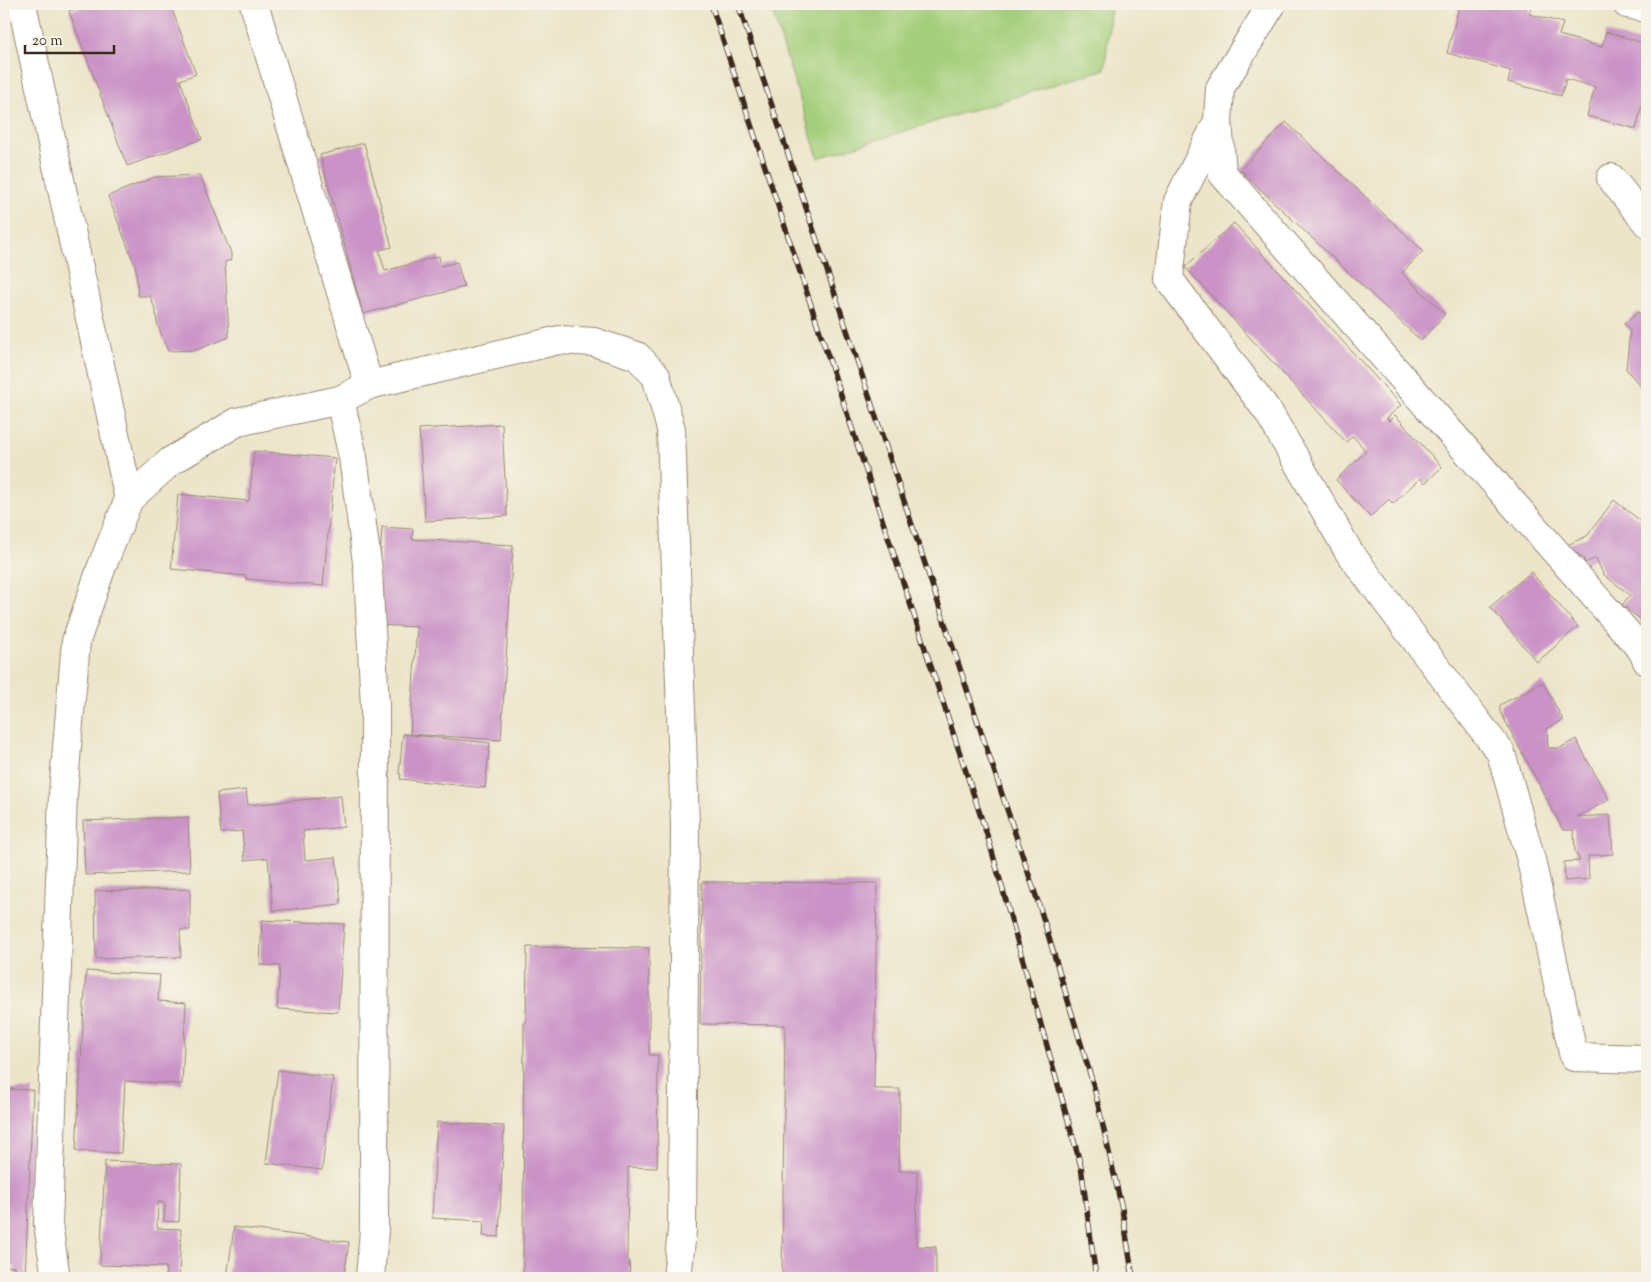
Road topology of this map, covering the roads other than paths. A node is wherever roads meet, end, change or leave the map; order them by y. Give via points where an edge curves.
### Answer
1 (22, 4) edge
2 (254, 4) edge
3 (1272, 4) edge
4 (1627, 4) edge
5 (1647, 8) edge
6 (1218, 121) junction
7 (1611, 178) dead end
8 (1647, 223) edge
9 (369, 385) junction
10 (340, 400) junction
11 (129, 499) junction
12 (1647, 660) edge
13 (1647, 1060) edge
14 (56, 1278) edge
15 (370, 1278) edge
16 (677, 1278) edge

1 - 11 street
2 - 9 street
3 - 6 street via 1220,88
4 - 5 street
6 - 12 street via 1222,173 1642,650
6 - 13 street via 1178,201 1169,279 1269,413 1349,552 1501,753 1531,860 1574,1057
7 - 8 street
9 - 10 street
9 - 16 street via 559,340 594,342 636,356 656,376 671,429 685,826 682,1231
10 - 11 street via 237,422 171,461
10 - 15 street via 353,457 368,570 376,707 374,1220
11 - 14 street via 76,641 64,794 48,1224

